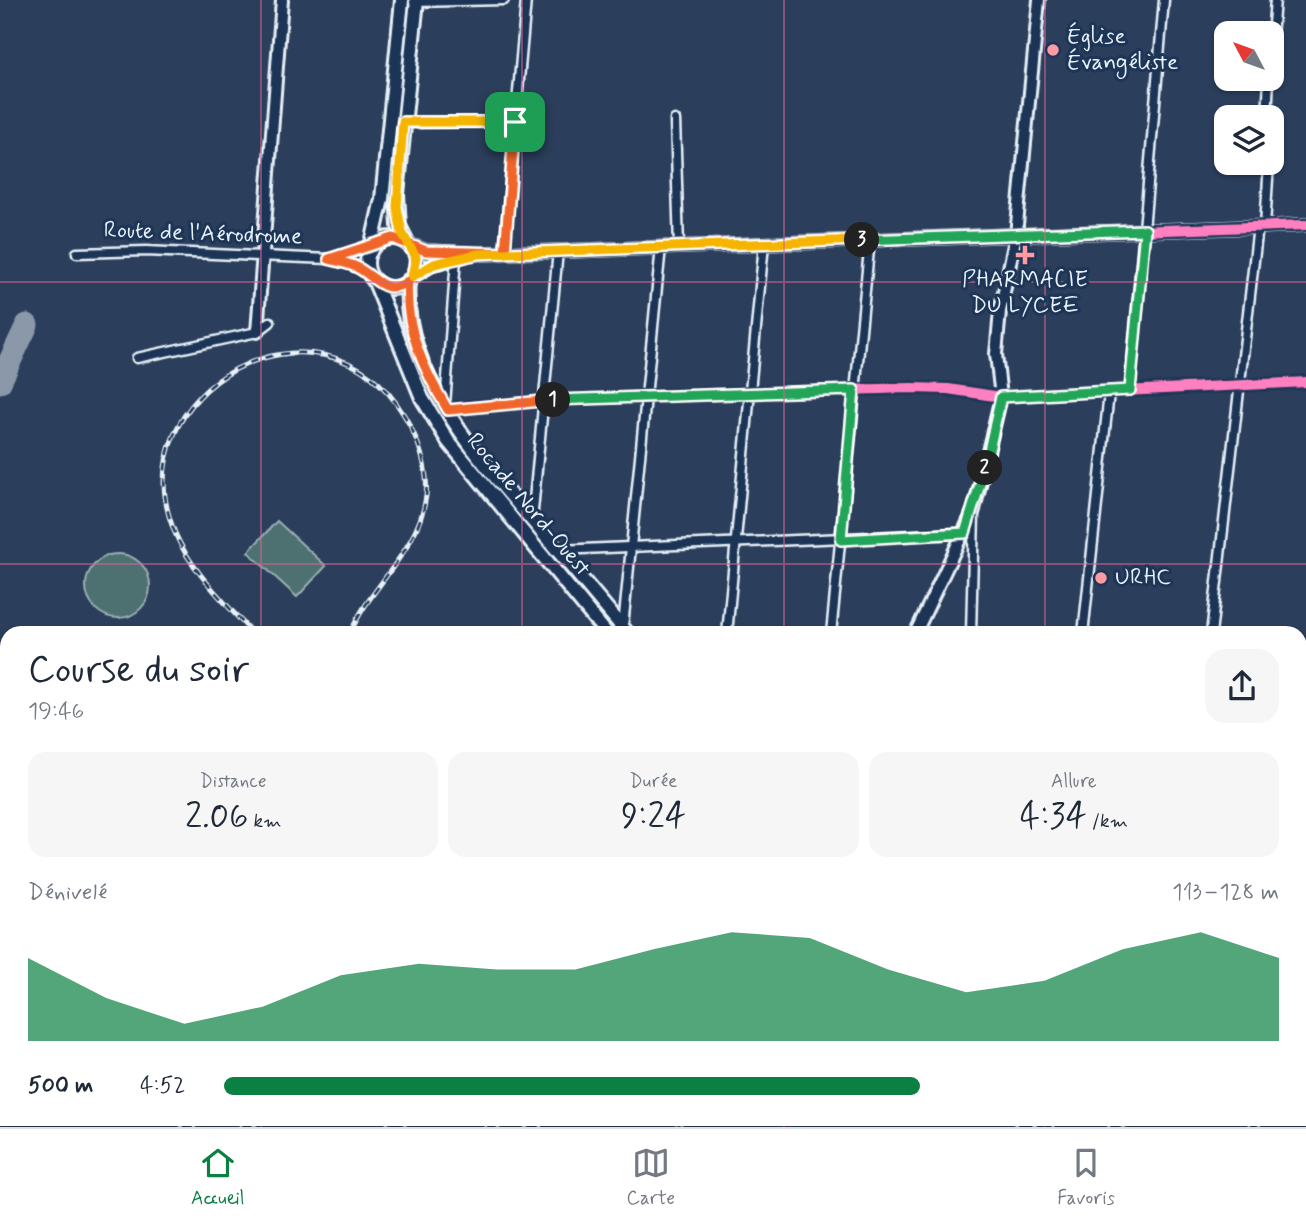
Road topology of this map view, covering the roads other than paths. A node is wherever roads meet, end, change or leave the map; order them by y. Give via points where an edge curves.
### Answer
1 (282, 0) edge
2 (505, 0) edge
3 (526, 0) edge
4 (1039, 0) edge
5 (1164, 0) edge
6 (1275, 0) edge
7 (400, 1) edge
8 (417, 1) edge
9 (1273, 21) edge
10 (675, 120) dead end
11 (403, 122) junction
12 (515, 122) junction
13 (1268, 175) edge
14 (1306, 225) edge
15 (1262, 226) junction
16 (1145, 230) junction
17 (1016, 235) junction
18 (870, 240) junction
19 (408, 244) junction
20 (764, 244) junction
21 (373, 247) junction
22 (661, 247) junction
23 (679, 247) junction
24 (558, 251) junction
25 (77, 253) dead end
26 (505, 253) junction
27 (478, 254) junction
28 (264, 258) junction
29 (456, 258) junction
30 (329, 259) junction
31 (373, 279) junction
32 (410, 279) junction
33 (270, 322) dead end
34 (257, 332) junction
35 (137, 358) dead end
36 (1306, 382) edge
37 (1240, 387) junction
38 (854, 390) junction
39 (1130, 390) junction
40 (1110, 393) junction
41 (748, 395) junction
42 (645, 396) junction
43 (1001, 397) junction
44 (543, 400) junction
45 (446, 407) junction
46 (974, 510) junction
47 (533, 520) junction
48 (965, 533) junction
49 (841, 540) junction
50 (736, 544) junction
51 (631, 548) junction
52 (558, 550) junction
53 (600, 626) edge
54 (622, 626) edge
55 (626, 626) edge
56 (728, 626) edge
57 (832, 626) edge
58 (919, 626) edge
59 (971, 626) edge
60 (1084, 626) edge
61 (1212, 626) edge

1 - 28 street
2 - 8 street
3 - 12 street
4 - 17 street
5 - 16 street
6 - 9 street
7 - 8 street
7 - 21 main road via 382,199
8 - 11 main road
10 - 23 street
11 - 12 street
11 - 19 main road via 397,207
12 - 26 street
13 - 15 street
14 - 15 street
15 - 16 street
15 - 37 street
16 - 17 street
16 - 39 street
17 - 18 street
17 - 43 street via 996,354
18 - 20 street
18 - 38 street
19 - 21 main road via 393,238
19 - 27 street via 426,251
19 - 32 main road via 416,262
20 - 23 street
20 - 41 street
21 - 30 street, Route de l'Aérodrome
21 - 31 main road via 367,262
22 - 23 street
22 - 24 street
22 - 42 street
24 - 26 street
24 - 44 street
25 - 28 street, Route de l'Aérodrome via 146,251
26 - 27 street
27 - 29 street
28 - 30 street, Route de l'Aérodrome
28 - 34 street
29 - 32 street via 434,264
29 - 45 street
30 - 31 street, Route de l'Aérodrome via 359,268
31 - 32 main road via 394,288
31 - 53 main road, Rocade Nord-Ouest via 419,390 448,441
32 - 45 main road, Rocade Nord-Ouest via 412,331
33 - 34 street
34 - 35 street
36 - 37 street
37 - 39 street
37 - 61 street
38 - 41 street
38 - 43 street via 948,389
38 - 49 street
39 - 40 street
40 - 43 street
40 - 60 street
41 - 42 street
41 - 50 street
42 - 44 street
42 - 51 street
43 - 46 street
44 - 45 street
44 - 47 street
45 - 47 main road, Rocade Nord-Ouest via 487,468
46 - 48 street
46 - 59 street
47 - 52 main road, Rocade Nord-Ouest
48 - 49 street
48 - 58 street
49 - 50 street
49 - 57 street
50 - 51 street
50 - 56 street
51 - 52 street
51 - 55 street
52 - 54 main road, Rocade Nord-Ouest

